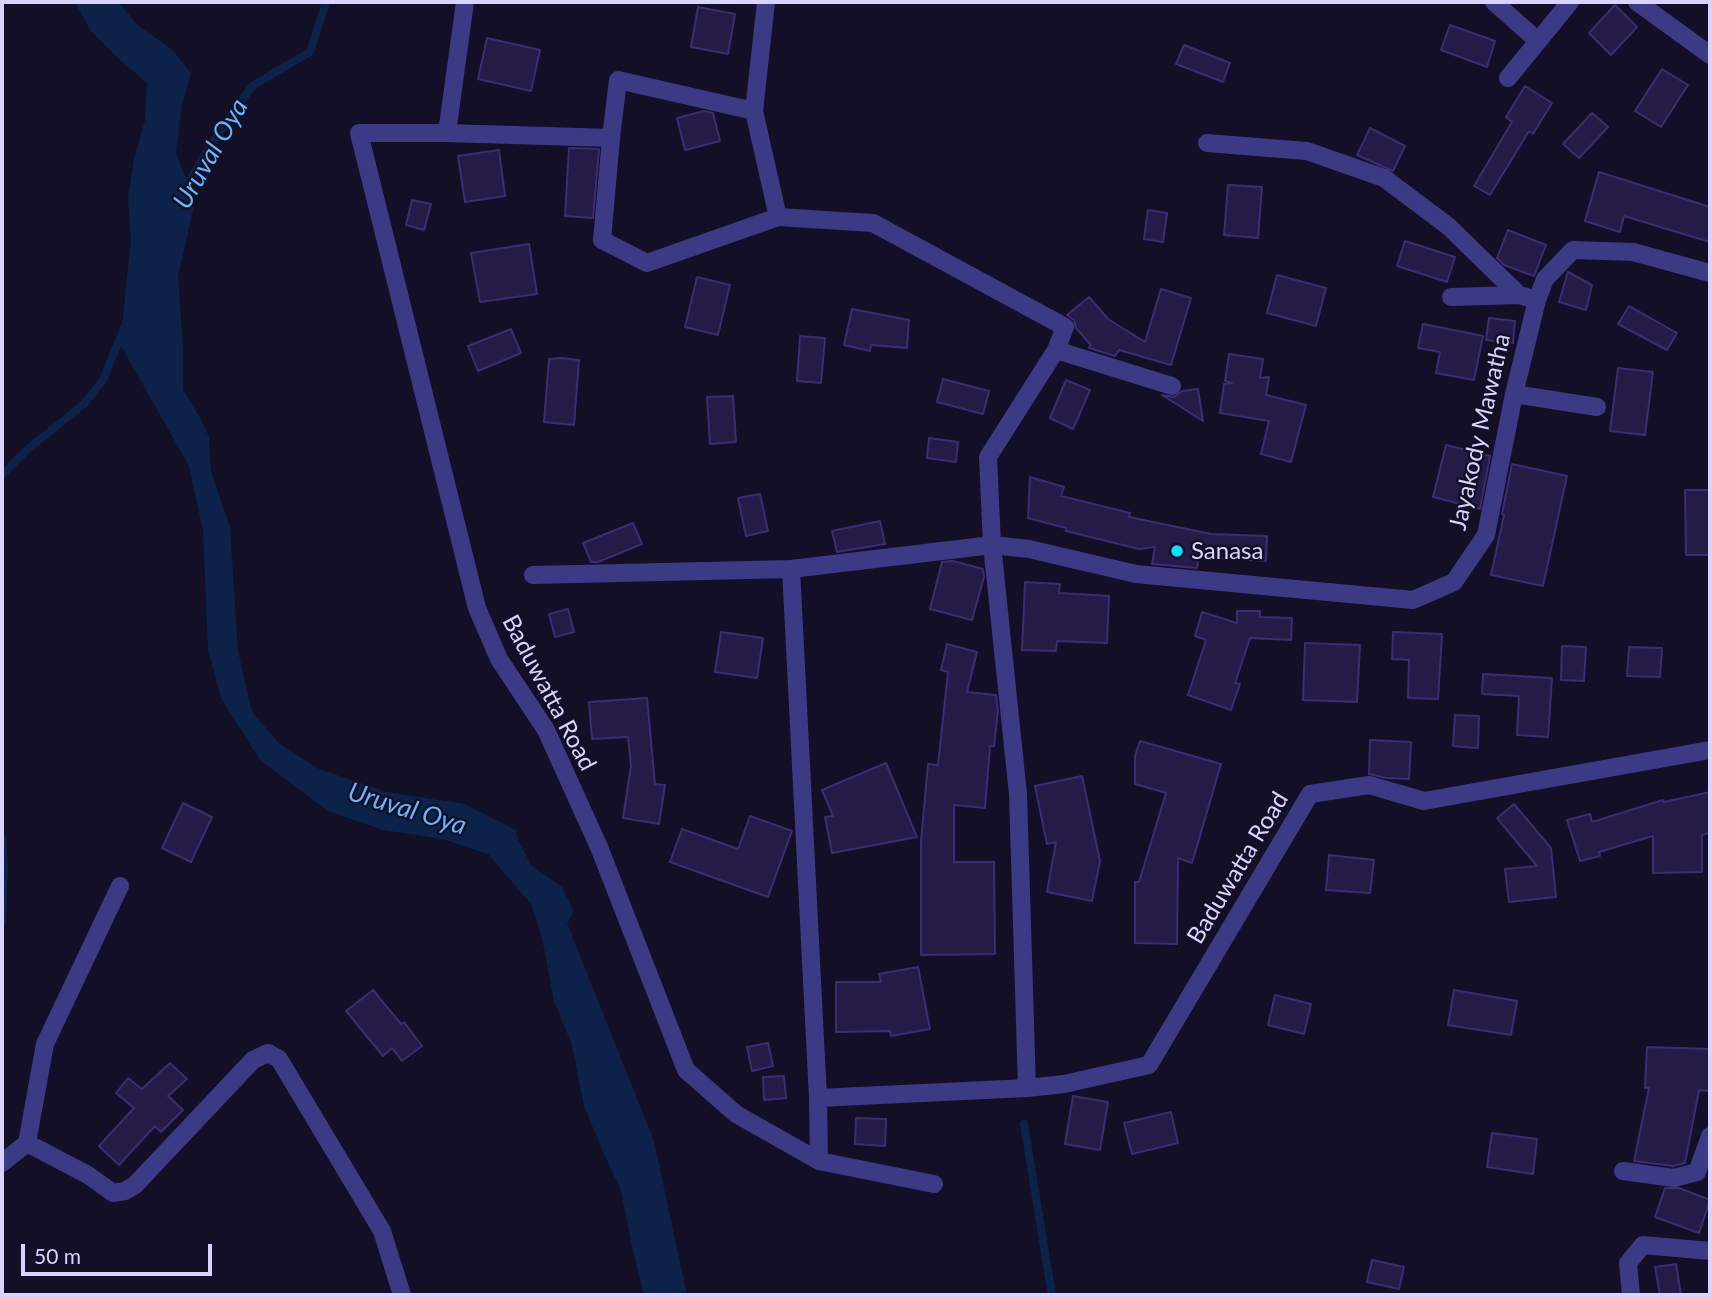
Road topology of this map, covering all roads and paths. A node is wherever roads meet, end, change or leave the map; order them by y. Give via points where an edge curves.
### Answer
1 (465, 2) edge
2 (766, 2) edge
3 (1494, 2) edge
4 (1570, 2) edge
5 (1637, 2) edge
6 (1538, 41) junction
7 (1710, 55) edge
8 (1508, 78) dead end
9 (754, 111) junction
10 (447, 133) junction
11 (611, 138) junction
12 (1208, 143) dead end
13 (778, 217) junction
14 (1710, 273) edge
15 (1451, 297) dead end
16 (1528, 298) junction
17 (1056, 350) junction
18 (1172, 386) dead end
19 (1514, 394) junction
20 (1597, 407) dead end
21 (993, 551) junction
22 (791, 569) junction
23 (533, 575) dead end
24 (1710, 750) edge
25 (120, 886) dead end
26 (1027, 1088) junction
27 (818, 1098) junction
28 (1710, 1136) edge
29 (27, 1143) junction
30 (819, 1161) junction
31 (2, 1163) edge
32 (1623, 1171) dead end
33 (934, 1184) dead end
34 (1710, 1251) edge
35 (402, 1295) edge
36 (1631, 1295) edge

1 - 10 street
2 - 9 street
3 - 6 street
4 - 6 street
5 - 7 street
6 - 8 street
9 - 11 street via 618,80
9 - 13 street
10 - 11 street
10 - 30 street, Baduwatta Road via 359,133 477,608 499,659 546,730 594,835 686,1070 736,1114
11 - 13 street via 602,240 647,263
12 - 16 street via 1307,150 1384,178 1448,226
13 - 17 street via 873,223 1065,327
14 - 16 street, Jayakody Mawatha via 1633,252 1573,250
15 - 16 street
16 - 19 street, Jayakody Mawatha
17 - 18 street
17 - 21 street via 988,457
19 - 20 street
19 - 21 street, Jayakody Mawatha via 1486,535 1454,582 1413,600 1136,574 1029,549
21 - 22 street, Jayakody Mawatha
21 - 26 street via 1018,793
22 - 23 street
22 - 27 street
24 - 26 street, Baduwatta Road via 1424,801 1369,785 1310,794 1149,1065
25 - 29 street via 45,1044
26 - 27 street, Baduwatta Road
27 - 30 street
28 - 32 street via 1697,1172 1674,1178
29 - 31 street
29 - 35 street via 113,1193 125,1191 253,1060 268,1053 279,1059 382,1231
30 - 33 street, Baduwatta Road
34 - 36 street via 1643,1245 1628,1263

